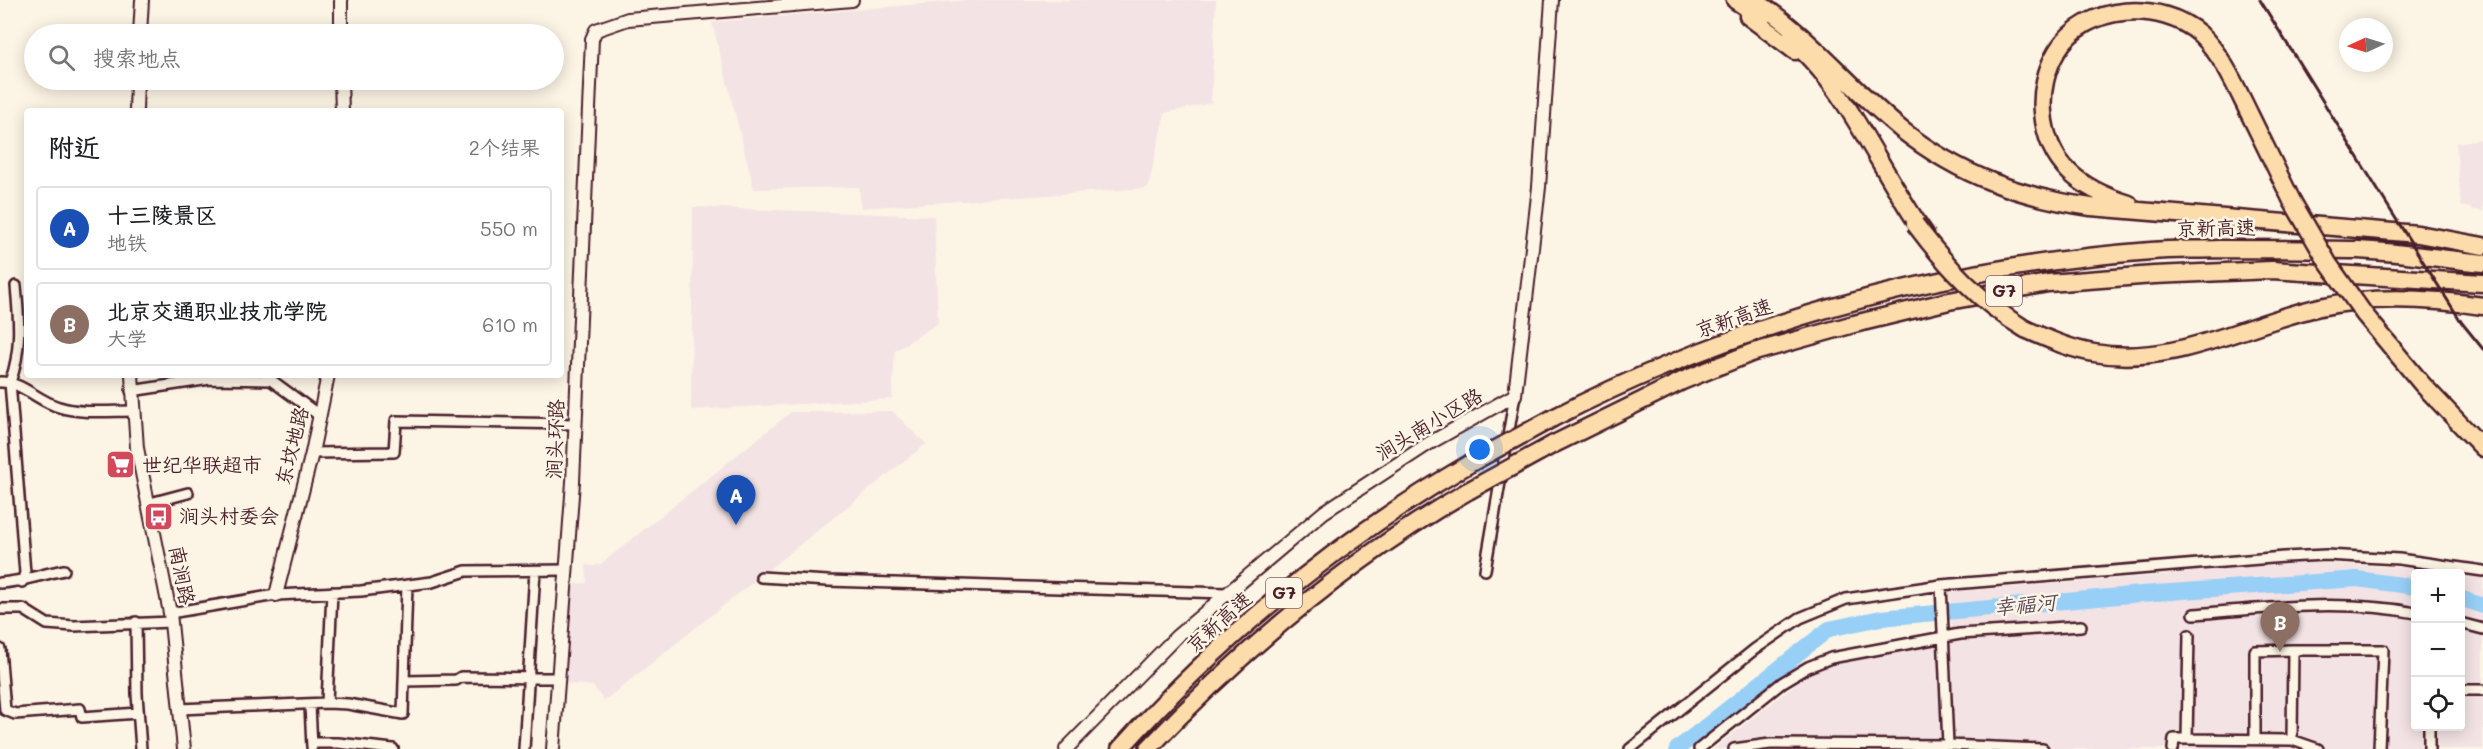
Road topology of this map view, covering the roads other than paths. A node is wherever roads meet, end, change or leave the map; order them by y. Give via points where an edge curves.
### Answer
1 (142, 0) edge
2 (341, 0) edge
3 (852, 0) edge
4 (1552, 0) edge
5 (1725, 0) edge
6 (1735, 0) edge
7 (1754, 0) edge
8 (141, 24) edge
9 (341, 24) edge
10 (137, 90) edge
11 (341, 90) edge
12 (136, 108) edge
13 (342, 108) edge
14 (2180, 214) junction
15 (2483, 246) edge
16 (2483, 263) edge
17 (1958, 277) junction
18 (2483, 283) edge
19 (16, 286) dead end
20 (2483, 306) edge
21 (2025, 329) junction
22 (132, 378) edge
23 (327, 378) edge
24 (5, 382) edge
25 (131, 391) junction
26 (1515, 395) junction
27 (134, 411) junction
28 (320, 416) junction
29 (575, 424) junction
30 (2483, 448) edge
31 (312, 453) junction
32 (188, 493) dead end
33 (149, 507) junction
34 (64, 570) dead end
35 (535, 570) junction
36 (566, 570) junction
37 (1485, 570) dead end
38 (2483, 571) edge
39 (760, 576) dead end
40 (22, 582) junction
41 (0, 583) edge
42 (407, 585) junction
43 (1941, 585) junction
44 (332, 592) junction
45 (1226, 593) junction
46 (276, 595) junction
47 (0, 609) edge
48 (2411, 613) edge
49 (2194, 614) dead end
50 (171, 617) junction
51 (136, 622) junction
52 (2465, 624) edge
53 (2081, 626) dead end
54 (2483, 629) edge
55 (2189, 635) dead end
56 (1943, 636) junction
57 (0, 650) edge
58 (2293, 650) junction
59 (529, 678) junction
60 (559, 678) junction
61 (404, 681) junction
62 (2465, 690) edge
63 (2483, 690) edge
64 (327, 703) junction
65 (310, 705) junction
66 (3, 709) edge
67 (179, 709) junction
68 (138, 713) junction
69 (2429, 731) edge
70 (2187, 739) junction
71 (2255, 739) junction
72 (2292, 740) junction
73 (2229, 744) edge
74 (1948, 745) junction
75 (312, 746) edge
76 (141, 749) edge
77 (184, 749) edge
78 (393, 749) edge
79 (524, 749) edge
80 (553, 749) edge
81 (1066, 749) edge
82 (1120, 749) edge
83 (1148, 749) edge
84 (1630, 749) edge
85 (1699, 749) edge
86 (1734, 749) edge
87 (2043, 749) edge
88 (2174, 749) edge
89 (2318, 749) edge
90 (2379, 749) edge
91 (2429, 749) edge

1 - 8 street
2 - 9 street
3 - 29 street, 涧头环路 via 628,19 596,30 590,74
4 - 26 street via 1539,187
5 - 17 highway, bridge via 1796,51 1823,79 1916,225
6 - 21 highway, bridge via 1799,47 1841,98 1937,250 1996,310
7 - 14 highway via 1810,43 1902,129 1975,175 2050,201
10 - 12 street
11 - 13 street
14 - 15 highway via 2418,234
14 - 30 highway, bridge via 2128,204 2099,193 2068,171 2050,146 2042,104 2048,71 2066,40 2093,20 2124,10 2156,11 2200,33 2223,63 2292,201 2328,263 2422,384
16 - 17 highway, 京新高速 / G7 via 2361,250 2153,250
17 - 21 highway, bridge via 1991,307
17 - 82 highway, 京新高速 / G7, bridge via 1848,301 1673,362 1553,418 1469,464 1424,490 1279,597 1212,655
18 - 83 highway, 京新高速 / G7, bridge via 2272,270 2048,283 1854,324 1751,353 1682,381 1552,444 1468,491 1357,562 1229,669
19 - 24 street via 19,340 14,370
20 - 21 highway via 2409,299 2340,303 2292,314 2202,344 2148,355 2095,353
22 - 25 street, 南涧路
23 - 28 street, 东坟地路
24 - 27 street via 60,408
24 - 40 street via 25,573
25 - 27 street, 南涧路
25 - 28 street via 210,379 271,380
26 - 37 street
26 - 45 street, 涧头南小区路 via 1428,444 1324,512
27 - 33 street, 南涧路
28 - 31 street, 东坟地路
29 - 31 street via 396,421 394,452
29 - 36 street, 涧头环路
31 - 46 street, 东坟地路
32 - 33 street via 154,502
33 - 50 street, 南涧路
34 - 40 street via 34,575
35 - 36 street
35 - 42 street via 466,571
35 - 59 street
36 - 60 street, 涧头环路
38 - 43 street via 2399,559 2296,556
39 - 45 street
40 - 41 street
42 - 44 street
42 - 61 street
43 - 56 street
43 - 84 street via 1846,599 1800,618
44 - 46 street
44 - 64 street
45 - 81 street, 涧头南小区路 via 1177,636
46 - 50 street
47 - 51 street via 23,609 47,624
48 - 49 street via 2297,606
50 - 51 street
50 - 67 street, 南涧路
51 - 68 street
52 - 54 street
53 - 56 street
55 - 70 street
56 - 74 street
56 - 85 street via 1831,658 1808,667 1783,682
57 - 66 street
58 - 71 street via 2254,651
58 - 72 street
58 - 90 street via 2383,650
59 - 60 street
59 - 61 street
59 - 79 street
60 - 80 street, 涧头环路
61 - 64 street via 403,714
62 - 63 street
64 - 65 street
65 - 67 street
65 - 75 street
66 - 68 street via 15,714 80,709 82,717
67 - 77 street, 南涧路
68 - 76 street
69 - 91 street
70 - 73 street
70 - 88 street via 2174,739
71 - 72 street
71 - 73 street
72 - 89 street
74 - 86 street via 1770,744
74 - 87 street
75 - 78 street via 338,743

